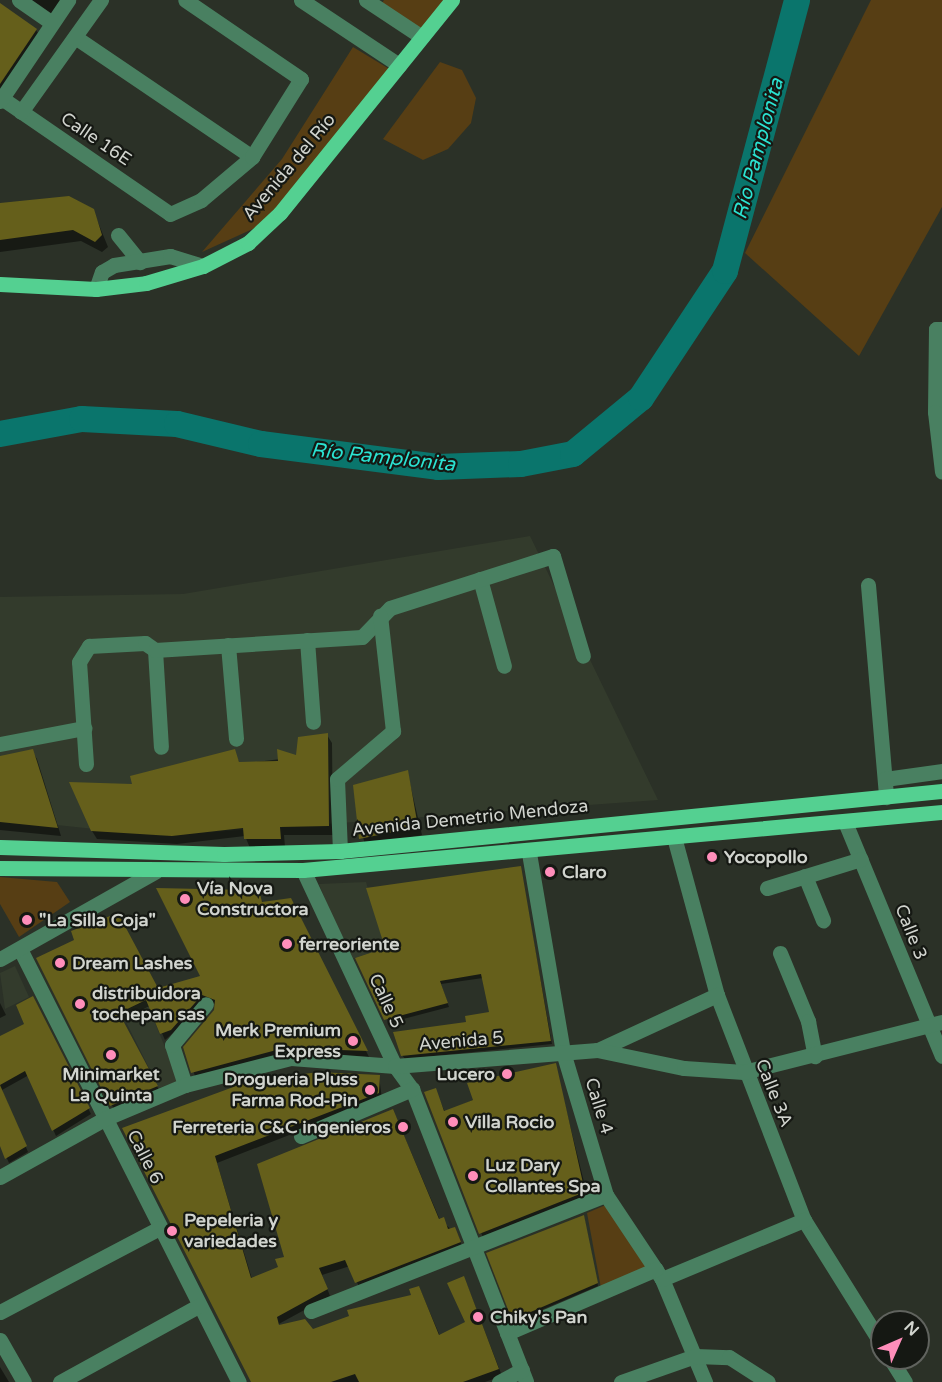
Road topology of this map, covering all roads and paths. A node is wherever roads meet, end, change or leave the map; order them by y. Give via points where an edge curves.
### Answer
1 (19, 0) edge
2 (68, 0) edge
3 (101, 0) edge
4 (185, 0) edge
5 (302, 0) edge
6 (366, 0) edge
7 (452, 0) edge
8 (52, 23) junction
9 (75, 37) junction
10 (422, 38) junction
11 (399, 65) junction
12 (1, 99) edge
13 (21, 112) junction
14 (252, 157) junction
15 (118, 235) dead end
16 (140, 262) junction
17 (203, 266) junction
18 (0, 284) edge
19 (96, 289) junction
20 (942, 329) edge
21 (938, 412) edge
22 (942, 472) edge
23 (480, 579) junction
24 (867, 585) dead end
25 (380, 616) junction
26 (307, 640) junction
27 (228, 645) junction
28 (155, 650) junction
29 (583, 656) dead end
30 (504, 666) dead end
31 (313, 722) dead end
32 (84, 728) junction
33 (236, 739) dead end
34 (0, 744) edge
35 (161, 747) dead end
36 (86, 765) dead end
37 (942, 771) edge
38 (885, 780) junction
39 (942, 791) edge
40 (886, 797) junction
41 (942, 812) edge
42 (845, 822) junction
43 (674, 837) junction
44 (0, 847) edge
45 (340, 851) junction
46 (529, 853) junction
47 (861, 859) junction
48 (0, 868) edge
49 (303, 870) junction
50 (156, 871) junction
51 (806, 876) junction
52 (767, 888) dead end
53 (823, 920) dead end
54 (20, 949) junction
55 (780, 953) dead end
56 (0, 959) edge
57 (717, 995) junction
58 (206, 1004) dead end
59 (936, 1026) edge
60 (597, 1050) junction
61 (563, 1052) junction
62 (816, 1056) junction
63 (942, 1056) edge
64 (394, 1066) junction
65 (744, 1072) junction
66 (185, 1085) junction
67 (412, 1089) junction
68 (104, 1119) junction
69 (301, 1136) dead end
70 (0, 1177) edge
71 (606, 1195) junction
72 (804, 1220) junction
73 (159, 1228) junction
74 (475, 1251) junction
75 (659, 1274) junction
76 (198, 1306) junction
77 (311, 1311) dead end
78 (0, 1312) edge
79 (870, 1326) edge
80 (507, 1333) junction
81 (0, 1340) edge
82 (694, 1356) junction
83 (524, 1376) edge
84 (24, 1382) edge
85 (60, 1382) edge
86 (239, 1382) edge
87 (499, 1382) edge
88 (621, 1382) edge
89 (705, 1382) edge
90 (768, 1382) edge

1 - 8 street
2 - 8 street
3 - 9 street
4 - 14 street via 301,79
5 - 11 street
6 - 10 street
7 - 10 main road, Avenida del Río
8 - 12 street
9 - 13 street
9 - 14 street
10 - 11 main road, Avenida del Río
11 - 17 main road, Avenida del Río via 280,213 248,243
12 - 13 street, Calle 16E
13 - 14 street, Calle 16E via 170,214 226,184
15 - 16 street
16 - 17 street via 170,256
16 - 19 street via 114,265 102,272
17 - 19 main road, Avenida del Río
18 - 19 main road, Avenida del Río
20 - 21 street via 936,329
21 - 22 street
23 - 25 street
23 - 29 street via 552,556
23 - 30 street
24 - 38 street
25 - 26 street via 362,637
25 - 45 street via 393,731 337,779
26 - 27 street
26 - 31 street
27 - 28 street
27 - 33 street
28 - 32 street via 145,643 89,646 83,652
28 - 35 street
32 - 34 street
32 - 36 street
37 - 38 street
38 - 40 street
39 - 40 main road, Avenida Demetrio Mendoza
40 - 45 main road, Avenida Demetrio Mendoza
41 - 42 main road, Avenida Demetrio Mendoza
42 - 43 main road, Avenida Demetrio Mendoza
42 - 47 street, Calle 3
43 - 46 main road, Avenida Demetrio Mendoza
43 - 57 street, Calle 3A
44 - 45 main road, Avenida Demetrio Mendoza via 224,854
46 - 49 main road, Avenida Demetrio Mendoza
46 - 61 street, Calle 4
47 - 51 street
47 - 59 street, Calle 3
48 - 50 main road, Avenida Demetrio Mendoza
49 - 50 main road, Avenida Demetrio Mendoza
49 - 64 street, Calle 5
50 - 54 street
51 - 52 street
51 - 53 street
54 - 56 street
54 - 68 street, Calle 6
55 - 62 street
57 - 60 street
57 - 65 street, Calle 3A
58 - 66 street via 172,1045
59 - 62 street, Avenida 5
59 - 63 street, Calle 3
60 - 61 street, Avenida 5
60 - 65 street, Avenida 5 via 684,1068
61 - 64 street, Avenida 5
61 - 71 street, Calle 4
62 - 65 street, Avenida 5
64 - 66 street, Avenida 5 via 291,1058
64 - 67 street, Calle 5
65 - 72 street, Calle 3A
66 - 68 street, Avenida 5
67 - 69 street
67 - 74 street, Calle 5
68 - 70 street, Avenida 5
68 - 73 street, Calle 6
71 - 74 street
71 - 75 street, Calle 4
72 - 75 street
72 - 79 street, Calle 3A
73 - 76 street, Calle 6
73 - 78 street
74 - 77 street
74 - 80 street, Calle 5
75 - 80 street
75 - 82 street, Calle 4
76 - 85 street
76 - 86 street, Calle 6
80 - 83 street, Calle 5
81 - 84 street
82 - 88 street
82 - 89 street, Calle 4
82 - 90 street via 729,1357
83 - 87 street

